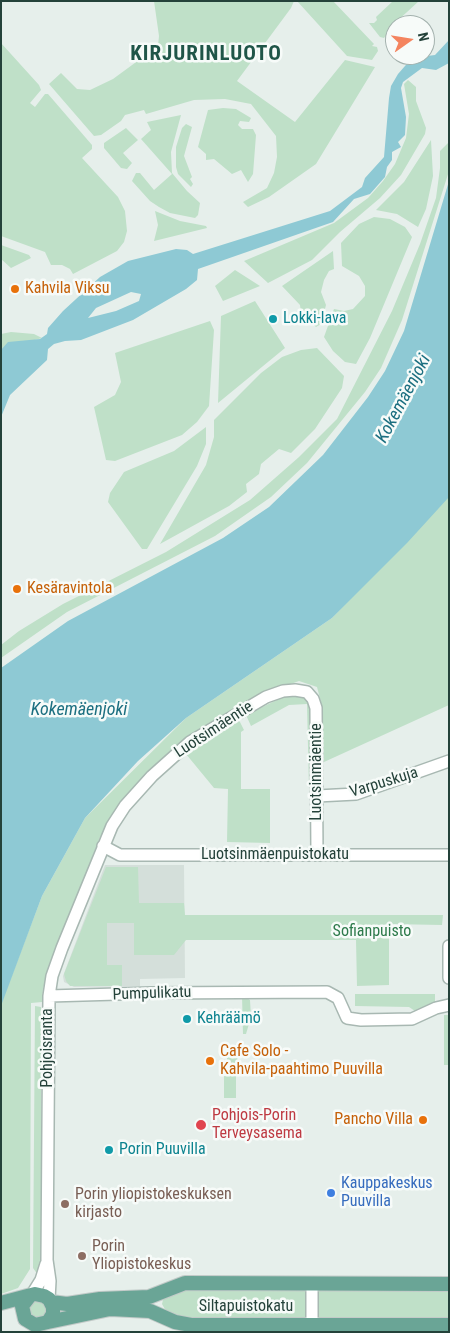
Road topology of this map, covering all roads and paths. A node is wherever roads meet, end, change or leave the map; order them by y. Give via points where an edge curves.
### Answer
1 (307, 692) joint
2 (449, 761) edge
3 (317, 796) junction
4 (103, 846) junction
5 (317, 855) junction
6 (449, 855) edge
7 (449, 946) edge
8 (449, 978) edge
9 (49, 996) junction
10 (449, 1005) edge
11 (47, 1260) junction
12 (312, 1283) junction
13 (449, 1284) edge
14 (163, 1292) junction
15 (30, 1296) junction
16 (50, 1300) junction
17 (1, 1303) edge
18 (1, 1309) edge
19 (164, 1317) junction
20 (26, 1323) edge
21 (449, 1325) edge
22 (45, 1326) edge
23 (312, 1328) edge

1 - 3 street, Luotsinmäentie via 313,699 318,720
1 - 4 street, Luotsimäentie via 283,691 266,697 190,742 125,806
2 - 3 street, Varpuskuja via 356,794
3 - 5 street, Luotsinmäentie
4 - 5 street, Luotsinmäenpuistokatu via 120,855
4 - 9 street, Pohjoisranta via 62,948
5 - 6 street, Luotsinmäenpuistokatu
7 - 8 street
9 - 10 street, Pumpulikatu via 327,992 338,998 346,1018 361,1020 412,1019
9 - 11 street, Pohjoisranta
11 - 15 street, Pohjoisranta via 41,1280
11 - 16 street, Pohjoisranta
12 - 13 main road, Siltapuistokatu
12 - 14 main road, Siltapuistokatu via 185,1283
12 - 23 street
14 - 16 main road, Siltapuistokatu via 140,1298 67,1304
14 - 19 main road via 157,1304
15 - 16 main road via 42,1295
15 - 17 main road
15 - 20 main road via 22,1306
16 - 22 main road via 53,1314
18 - 20 main road
19 - 22 main road, Siltapuistokatu via 141,1309 110,1309
19 - 23 main road, Siltapuistokatu via 191,1325
20 - 22 main road
21 - 23 main road, Siltapuistokatu

